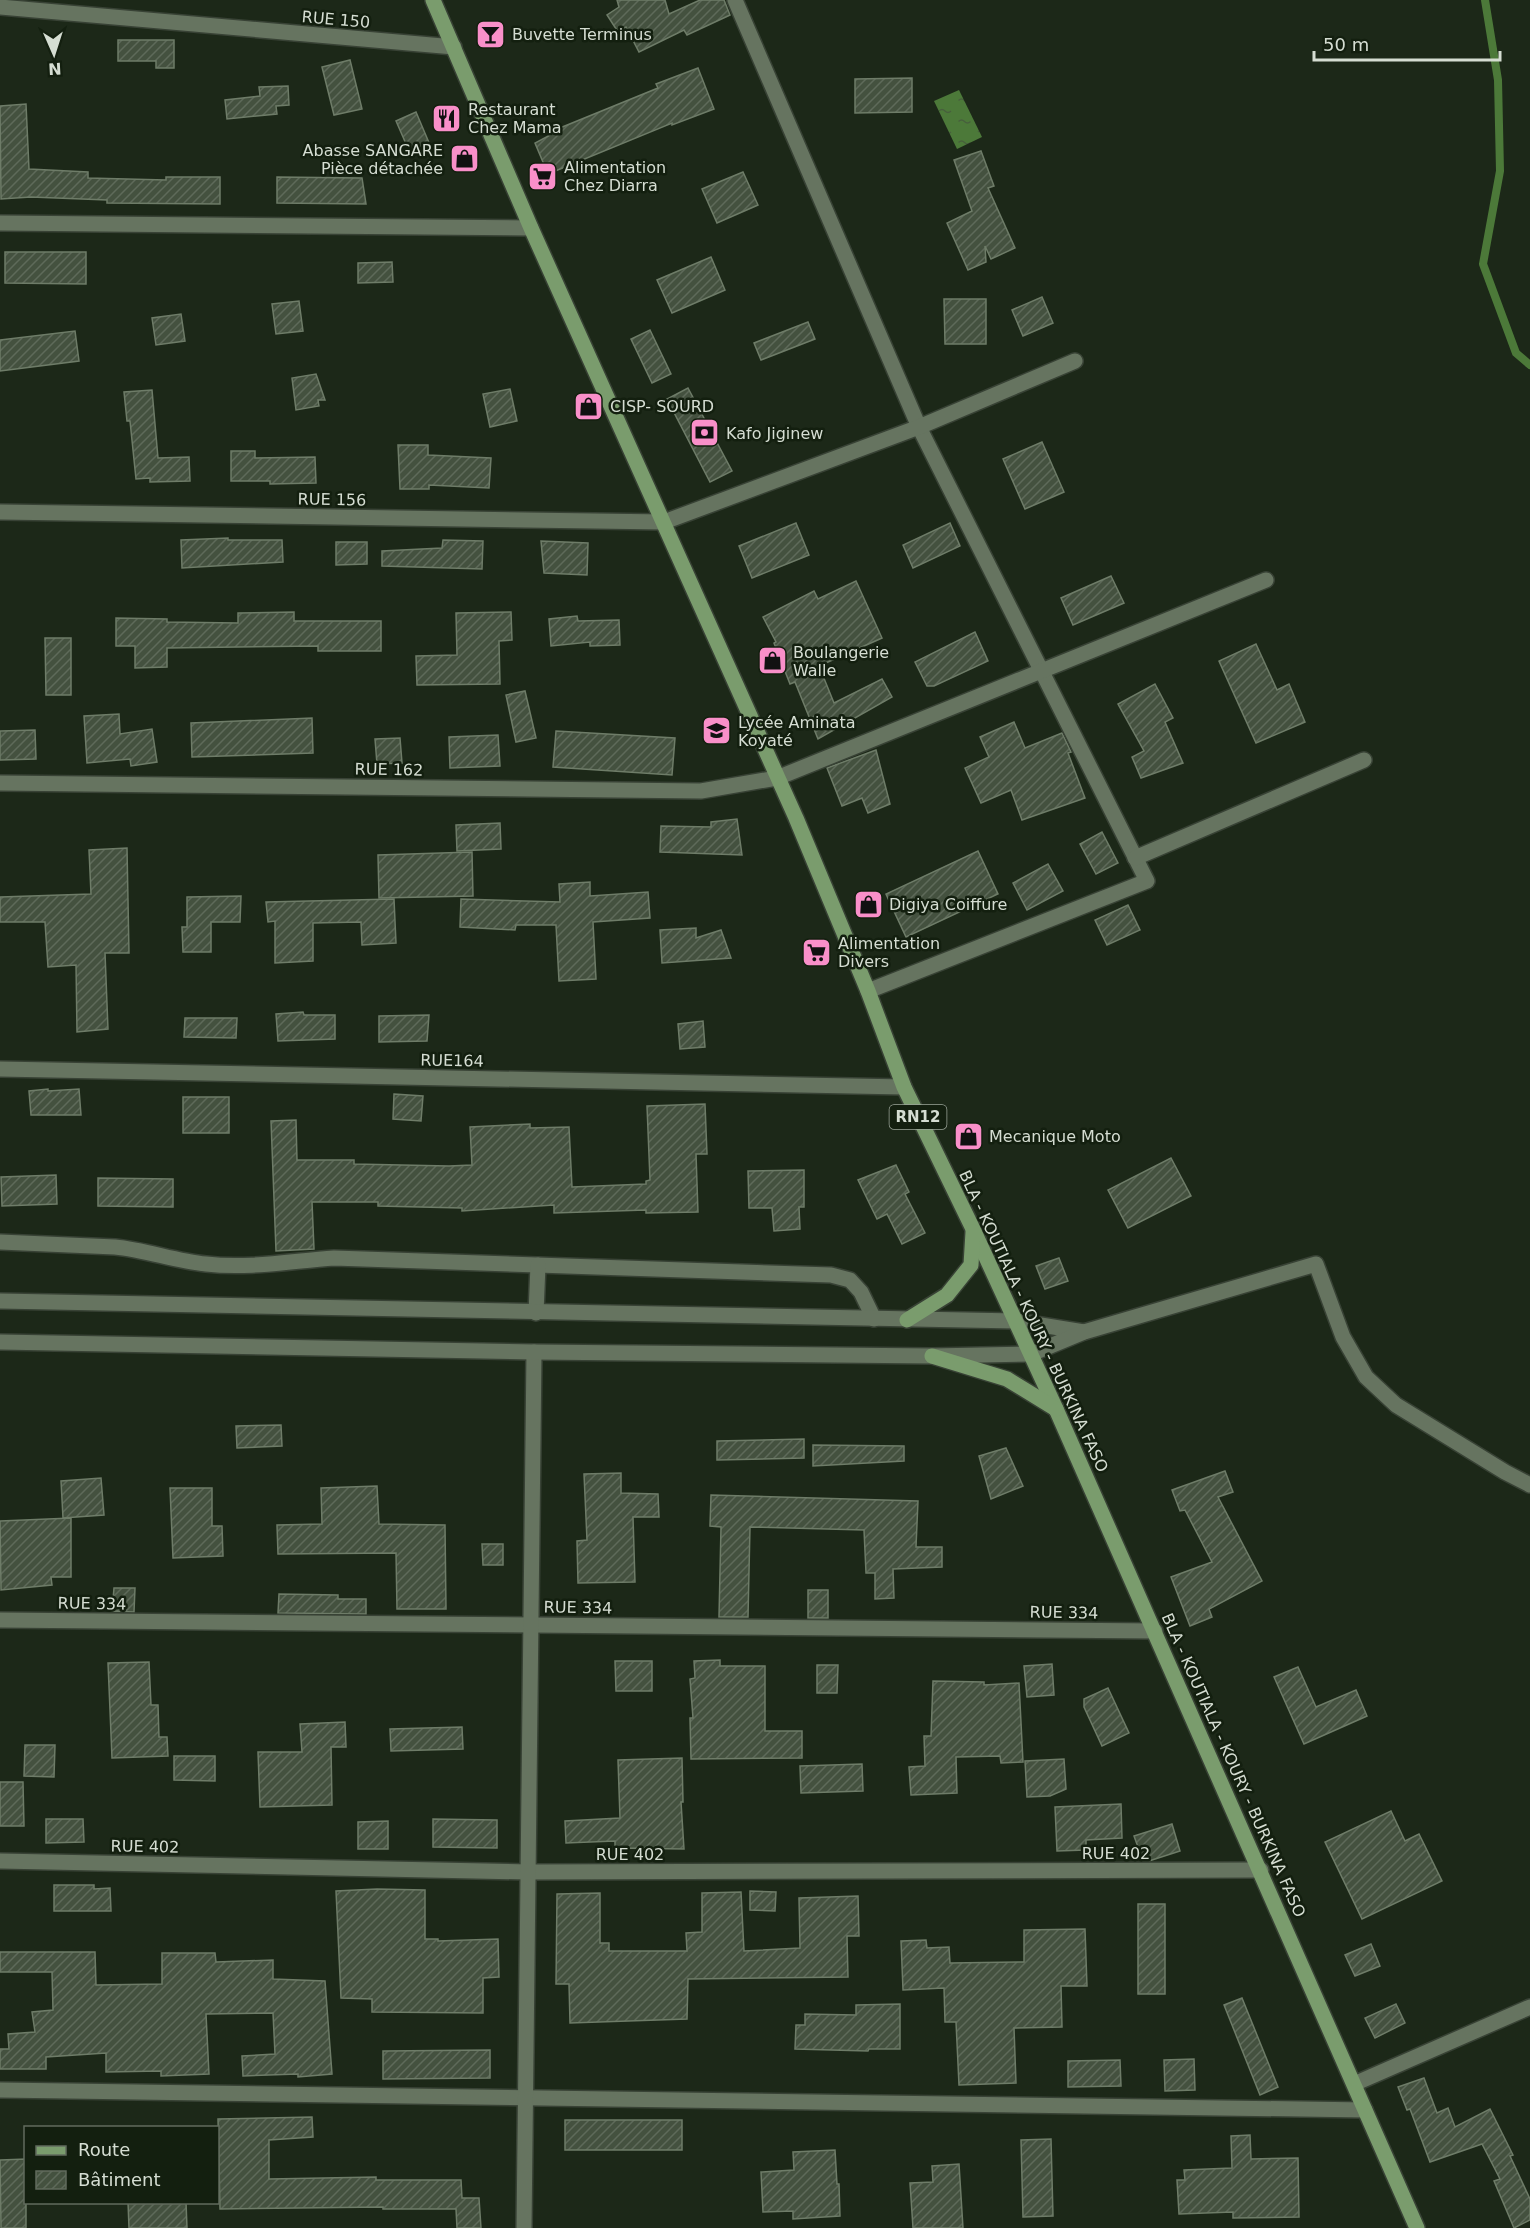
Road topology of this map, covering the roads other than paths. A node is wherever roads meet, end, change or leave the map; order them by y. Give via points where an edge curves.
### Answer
1 (433, 0) edge
2 (735, 0) edge
3 (0, 8) edge
4 (454, 47) junction
5 (0, 223) edge
6 (531, 228) junction
7 (1075, 361) dead end
8 (919, 427) junction
9 (0, 512) edge
10 (664, 522) junction
11 (1266, 580) dead end
12 (1042, 671) junction
13 (1364, 760) dead end
14 (777, 778) junction
15 (0, 783) edge
16 (1135, 858) junction
17 (868, 991) junction
18 (0, 1069) edge
19 (904, 1087) junction
20 (973, 1229) junction
21 (0, 1242) edge
22 (538, 1265) junction
23 (0, 1301) edge
24 (536, 1313) junction
25 (874, 1319) junction
26 (907, 1320) junction
27 (1016, 1321) junction
28 (1084, 1332) junction
29 (0, 1342) edge
30 (534, 1352) junction
31 (1031, 1354) junction
32 (932, 1356) junction
33 (1056, 1409) junction
34 (1530, 1485) edge
35 (0, 1620) edge
36 (531, 1625) junction
37 (1155, 1631) junction
38 (0, 1861) edge
39 (1261, 1870) junction
40 (528, 1872) junction
41 (1530, 2007) edge
42 (1354, 2084) junction
43 (0, 2090) edge
44 (525, 2098) junction
45 (1365, 2110) junction
46 (524, 2228) edge
47 (1417, 2228) edge

1 - 4 main road, BLA - KOUTIALA - KOURY - BURKINA FASO / RN12
2 - 8 street
3 - 4 street, RUE 150
4 - 6 main road, BLA - KOUTIALA - KOURY - BURKINA FASO / RN12
5 - 6 street
6 - 10 main road, BLA - KOUTIALA - KOURY - BURKINA FASO / RN12
7 - 8 street
8 - 10 street
8 - 12 street
9 - 10 street, RUE 156
10 - 14 main road, BLA - KOUTIALA - KOURY - BURKINA FASO / RN12
11 - 12 street, RUE 162
12 - 14 street, RUE 162
12 - 16 street
13 - 16 street
14 - 15 street, RUE 162 via 701,791
14 - 17 main road, BLA - KOUTIALA - KOURY - BURKINA FASO / RN12
16 - 17 street via 1147,881
17 - 19 main road, BLA - KOUTIALA - KOURY - BURKINA FASO / RN12
18 - 19 street, RUE164
19 - 20 main road, BLA - KOUTIALA - KOURY - BURKINA FASO / RN12
20 - 26 main road via 971,1264 947,1295
20 - 27 main road, BLA - KOUTIALA - KOURY - BURKINA FASO / RN12
21 - 22 street via 134,1248 228,1266 334,1258
22 - 24 street
22 - 25 street via 831,1275 850,1280 861,1292
23 - 24 street
24 - 25 street
25 - 26 street
26 - 27 street
27 - 28 street
27 - 31 main road, BLA - KOUTIALA - KOURY - BURKINA FASO / RN12
28 - 31 street
28 - 34 street via 1316,1264 1343,1337 1366,1377 1396,1405
29 - 30 street
30 - 32 street
30 - 36 street
31 - 32 street
31 - 33 main road, BLA - KOUTIALA - KOURY - BURKINA FASO / RN12
32 - 33 main road via 1007,1379
33 - 37 main road, BLA - KOUTIALA - KOURY - BURKINA FASO / RN12
35 - 36 street, RUE 334
36 - 37 street, RUE 334
36 - 40 street
37 - 39 main road, BLA - KOUTIALA - KOURY - BURKINA FASO / RN12
38 - 40 street, RUE 402
39 - 40 street, RUE 402
39 - 42 main road, BLA - KOUTIALA - KOURY - BURKINA FASO / RN12
40 - 44 street
41 - 42 street
42 - 45 main road, BLA - KOUTIALA - KOURY - BURKINA FASO / RN12
43 - 44 street
44 - 45 street
44 - 46 street
45 - 47 main road, BLA - KOUTIALA - KOURY - BURKINA FASO / RN12

